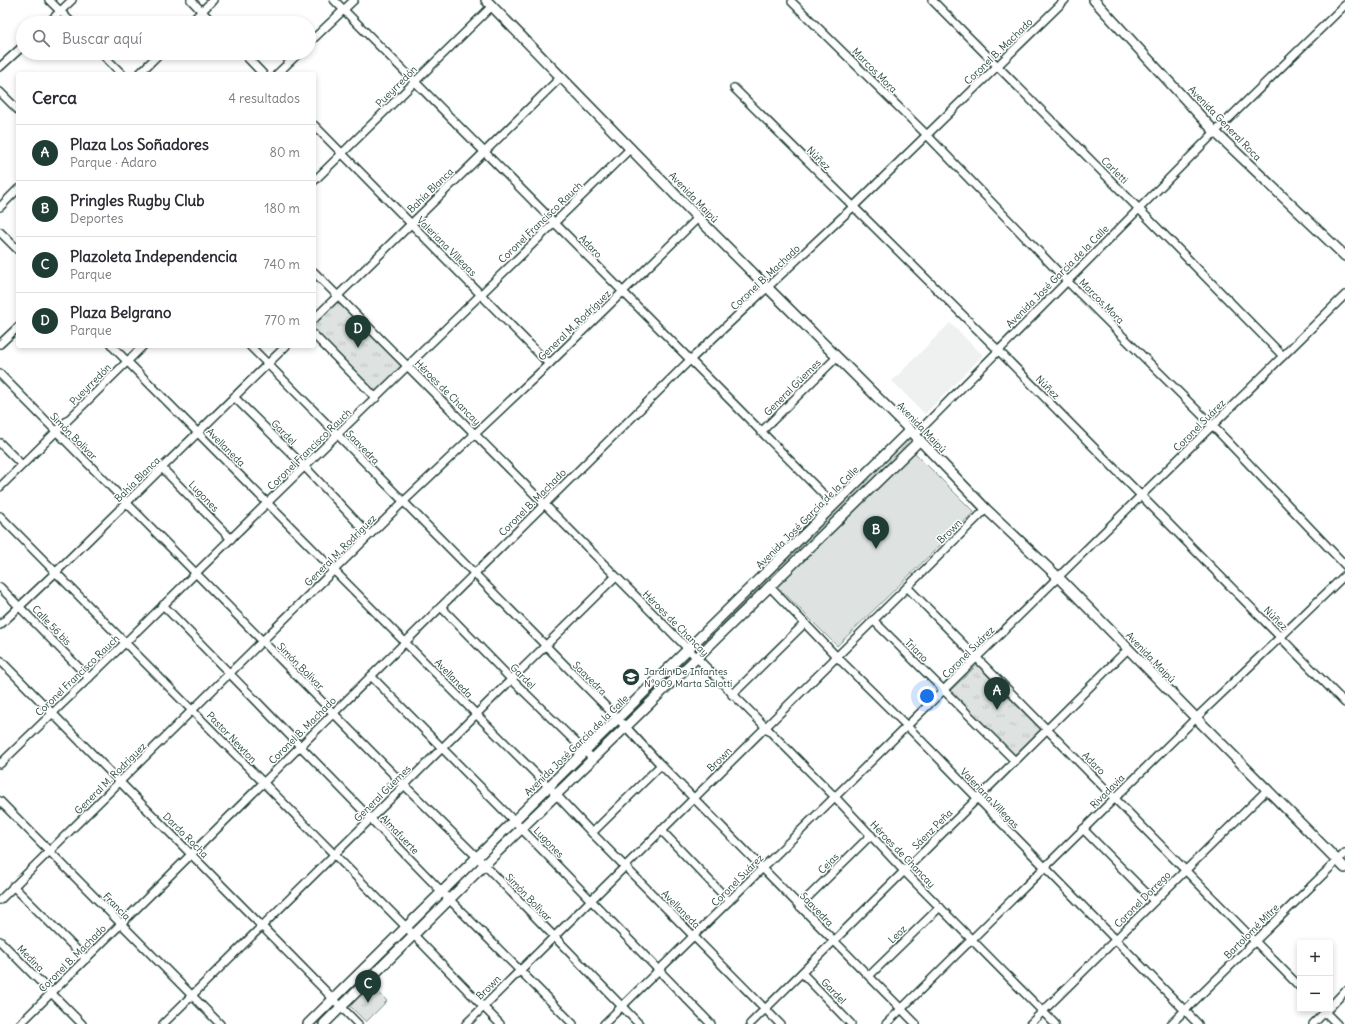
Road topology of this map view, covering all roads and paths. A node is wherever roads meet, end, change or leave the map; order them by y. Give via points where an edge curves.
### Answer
1 (49, 0) edge
2 (72, 0) edge
3 (191, 0) edge
4 (214, 0) edge
5 (334, 0) edge
6 (354, 0) edge
7 (932, 0) edge
8 (1065, 0) edge
9 (1094, 0) edge
10 (792, 2) dead end
11 (489, 3) edge
12 (1345, 5) edge
13 (344, 10) junction
14 (202, 11) junction
15 (60, 12) junction
16 (56, 16) edge
17 (64, 16) edge
18 (197, 16) edge
19 (207, 16) edge
20 (316, 36) edge
21 (16, 52) edge
22 (108, 60) edge
23 (153, 60) edge
24 (249, 60) edge
25 (292, 60) edge
26 (996, 66) junction
27 (0, 67) edge
28 (120, 72) edge
29 (141, 72) edge
30 (261, 72) edge
31 (279, 72) edge
32 (561, 76) junction
33 (415, 81) junction
34 (734, 88) dead end
35 (0, 92) edge
36 (16, 108) edge
37 (316, 127) edge
38 (1215, 132) junction
39 (927, 135) junction
40 (631, 148) junction
41 (484, 152) junction
42 (342, 154) junction
43 (316, 179) edge
44 (16, 191) edge
45 (854, 206) junction
46 (0, 207) edge
47 (1139, 209) junction
48 (698, 218) junction
49 (554, 222) junction
50 (411, 223) junction
51 (0, 232) edge
52 (16, 248) edge
53 (1345, 256) edge
54 (316, 274) edge
55 (1068, 281) junction
56 (768, 288) junction
57 (622, 292) junction
58 (1345, 294) edge
59 (481, 295) junction
60 (338, 296) junction
61 (316, 317) edge
62 (16, 329) edge
63 (316, 337) edge
64 (0, 344) edge
65 (114, 348) edge
66 (141, 348) edge
67 (252, 348) edge
68 (284, 348) edge
69 (999, 351) junction
70 (1283, 356) junction
71 (837, 357) junction
72 (690, 360) junction
73 (127, 361) junction
74 (267, 364) junction
75 (549, 364) junction
76 (408, 366) junction
77 (0, 374) edge
78 (234, 397) junction
79 (376, 398) junction
80 (1212, 425) junction
81 (56, 431) junction
82 (198, 432) junction
83 (761, 432) junction
84 (474, 433) junction
85 (337, 435) junction
86 (915, 435) junction
87 (0, 443) edge
88 (22, 465) junction
89 (304, 467) junction
90 (162, 468) junction
91 (0, 487) edge
92 (1141, 495) junction
93 (267, 502) junction
94 (403, 502) junction
95 (126, 503) junction
96 (544, 504) junction
97 (834, 505) junction
98 (986, 509) junction
99 (0, 516) edge
100 (369, 535) junction
101 (231, 539) junction
102 (1345, 565) edge
103 (334, 570) junction
104 (56, 572) junction
105 (196, 574) junction
106 (474, 574) junction
107 (1345, 575) edge
108 (615, 576) junction
109 (1058, 577) junction
110 (769, 586) junction
111 (0, 587) edge
112 (907, 587) junction
113 (163, 605) junction
114 (20, 607) junction
115 (441, 607) junction
116 (874, 620) junction
117 (805, 623) junction
118 (0, 625) edge
119 (1280, 637) junction
120 (262, 641) junction
121 (405, 642) junction
122 (125, 643) junction
123 (545, 646) junction
124 (1128, 649) junction
125 (689, 650) junction
126 (696, 657) junction
127 (837, 657) junction
128 (976, 658) junction
129 (0, 660) edge
130 (230, 673) junction
131 (371, 676) junction
132 (89, 678) junction
133 (512, 679) junction
134 (943, 690) junction
135 (732, 694) junction
136 (1345, 703) edge
137 (192, 710) junction
138 (52, 713) junction
139 (333, 713) junction
140 (476, 714) junction
141 (1196, 718) junction
142 (618, 719) junction
143 (907, 726) junction
144 (626, 727) junction
145 (765, 728) junction
146 (1047, 730) junction
147 (300, 746) junction
148 (442, 748) junction
149 (585, 750) junction
150 (593, 759) junction
151 (1015, 761) junction
152 (0, 764) edge
153 (661, 765) junction
154 (120, 782) junction
155 (263, 783) junction
156 (404, 785) junction
157 (549, 787) junction
158 (1268, 789) junction
159 (556, 795) junction
160 (835, 797) junction
161 (694, 798) junction
162 (1114, 798) junction
163 (977, 799) junction
164 (0, 801) edge
165 (371, 818) junction
166 (514, 821) junction
167 (522, 828) junction
168 (1083, 829) junction
169 (661, 830) junction
170 (592, 833) junction
171 (871, 836) junction
172 (50, 851) junction
173 (1345, 853) edge
174 (191, 854) junction
175 (334, 855) junction
176 (477, 857) junction
177 (1338, 860) junction
178 (484, 865) junction
179 (625, 866) junction
180 (763, 868) junction
181 (1044, 868) junction
182 (1345, 868) edge
183 (1185, 870) junction
184 (904, 871) junction
185 (14, 886) junction
186 (442, 892) junction
187 (449, 899) junction
188 (0, 900) edge
189 (591, 900) junction
190 (1154, 900) junction
191 (729, 901) junction
192 (800, 906) junction
193 (940, 907) junction
194 (121, 924) junction
195 (262, 926) junction
196 (407, 928) junction
197 (414, 935) junction
198 (694, 936) junction
199 (553, 937) junction
200 (972, 939) junction
201 (1115, 940) junction
202 (0, 941) edge
203 (834, 941) junction
204 (1255, 941) junction
205 (86, 958) junction
206 (520, 970) junction
207 (659, 970) junction
208 (802, 973) junction
209 (869, 976) junction
210 (1297, 983) edge
211 (1345, 992) edge
212 (51, 993) junction
213 (192, 996) junction
214 (334, 998) junction
215 (1333, 1003) edge
216 (342, 1007) junction
217 (483, 1007) junction
218 (622, 1007) junction
219 (765, 1009) junction
220 (901, 1009) junction
221 (1185, 1010) junction
222 (1042, 1011) junction
223 (1324, 1012) edge
224 (1328, 1012) edge
225 (20, 1024) edge
226 (82, 1024) edge
227 (163, 1024) edge
228 (220, 1024) edge
229 (308, 1024) edge
230 (324, 1024) edge
231 (358, 1024) edge
232 (466, 1024) edge
233 (500, 1024) edge
234 (573, 1024) edge
235 (604, 1024) edge
236 (639, 1024) edge
237 (712, 1024) edge
238 (750, 1024) edge
239 (780, 1024) edge
240 (851, 1024) edge
241 (886, 1024) edge
242 (916, 1024) edge
243 (1030, 1024) edge
244 (1055, 1024) edge
245 (1171, 1024) edge
246 (1198, 1024) edge
247 (1314, 1024) edge
248 (1337, 1024) edge

1 - 15 street
2 - 15 street
3 - 14 street
4 - 14 street
5 - 13 street, Adaro
6 - 13 street
7 - 26 street, Carletti
8 - 26 street, Coronel B. Machado
9 - 38 main road, Avenida General Roca
10 - 39 street, Marcos Mora
11 - 32 main road, Avenida Maipú
11 - 33 street, Pueyrredón
12 - 38 street, Avenida José García de la Calle
13 - 20 street
13 - 33 street, Adaro
14 - 18 street
14 - 19 street
15 - 16 street
15 - 17 street
21 - 27 street
22 - 28 street
23 - 29 street
24 - 30 street
25 - 31 street
26 - 39 street, Coronel B. Machado
26 - 47 street, Carletti
32 - 40 main road, Avenida Maipú
32 - 41 street, Bahía Blanca
33 - 41 street, Adaro
33 - 42 street, Pueyrredón
34 - 45 street, Núñez
35 - 36 street
37 - 42 street, Valeriana Villegas
38 - 47 street, Avenida José García de la Calle
38 - 53 main road, Avenida General Roca
39 - 45 street, Coronel B. Machado
39 - 55 street, Marcos Mora
40 - 48 main road, Avenida Maipú
40 - 49 street, Coronel Francisco Rauch
41 - 49 street, Adaro
41 - 50 street, Bahía Blanca
42 - 43 street, Pueyrredón
42 - 50 street, Valeriana Villegas
44 - 46 street
45 - 56 street, Coronel B. Machado
45 - 69 street, Núñez
47 - 55 street, Avenida José García de la Calle
47 - 70 street, Carletti
48 - 56 main road, Avenida Maipú
48 - 57 street, General M. Rodríguez
49 - 57 street, Adaro
49 - 59 street, Coronel Francisco Rauch
50 - 59 street, Valeriana Villegas
50 - 60 street, Bahía Blanca
51 - 52 street
54 - 60 street, Héroes de Chancay
55 - 69 street, Avenida José García de la Calle
55 - 80 street, Marcos Mora
56 - 71 main road, Avenida Maipú
56 - 72 street, Coronel B. Machado
57 - 72 street, Adaro
57 - 75 street, General M. Rodríguez
58 - 70 street, Coronel Suárez
59 - 75 street, Valeriana Villegas
59 - 76 street, Coronel Francisco Rauch
60 - 61 street, Bahía Blanca
60 - 76 street, Héroes de Chancay
62 - 64 street
63 - 79 street
65 - 73 street, Avellaneda
66 - 73 street, Pueyrredón
67 - 74 street, Saavedra
68 - 74 street, Bahía Blanca
69 - 86 street, Avenida José García de la Calle
69 - 92 street, Núñez
70 - 80 street, Coronel Suárez
71 - 83 street, General Güemes
71 - 86 main road, Avenida Maipú
72 - 83 street, Adaro
72 - 96 street, Coronel B. Machado
73 - 81 street, Pueyrredón
73 - 82 street, Avellaneda
74 - 78 street, Bahía Blanca
74 - 85 street, Saavedra
75 - 84 street, General M. Rodríguez
76 - 79 street, Coronel Francisco Rauch
76 - 84 street, Héroes de Chancay
77 - 81 street, Simón Bolívar
78 - 82 street, Bahía Blanca
78 - 89 street, Gardel
79 - 85 street, Coronel Francisco Rauch
80 - 92 street, Coronel Suárez
80 - 102 street, Marcos Mora
81 - 88 street, Pueyrredón
81 - 95 street, Simón Bolívar
82 - 90 street, Bahía Blanca
82 - 93 street, Avellaneda
83 - 97 street, Adaro
84 - 94 street, General M. Rodríguez
84 - 96 street, Héroes de Chancay
85 - 89 street, Coronel Francisco Rauch
85 - 94 street, Saavedra
86 - 97 main road, Avenida José García de la Calle
86 - 98 main road, Avenida Maipú
86 - 110 main road, Avenida José García de la Calle
87 - 88 street
88 - 91 street, Pueyrredón
89 - 93 street, Coronel Francisco Rauch
89 - 100 street, Gardel
90 - 95 street, Bahía Blanca
90 - 101 street, Lugones
92 - 109 street, Coronel Suárez
92 - 119 street, Núñez
93 - 101 street, Coronel Francisco Rauch
93 - 103 street, Avellaneda
94 - 100 street, General M. Rodríguez
94 - 106 street, Saavedra
95 - 104 street, Bahía Blanca
95 - 105 street, Simón Bolívar
96 - 106 street, Coronel B. Machado
96 - 108 street, Héroes de Chancay
97 - 125 main road, Avenida José García de la Calle
98 - 109 main road, Avenida Maipú
98 - 112 street, Brown
99 - 104 street, Pastor Newton
100 - 103 street, General M. Rodríguez
101 - 105 street, Coronel Francisco Rauch
103 - 120 street, General M. Rodríguez
103 - 121 street, Avellaneda
104 - 114 street, Bahía Blanca
104 - 122 street, Pastor Newton
105 - 113 street, Coronel Francisco Rauch
105 - 120 street, Simón Bolívar
106 - 115 street, Coronel B. Machado
106 - 123 street, Saavedra
107 - 119 street, Rivadavia
108 - 123 street, General Güemes
108 - 125 street, Héroes de Chancay
109 - 124 main road, Avenida Maipú
109 - 128 street, Coronel Suárez
110 - 117 street, Valeriana Villegas
110 - 126 main road, Avenida José García de la Calle
111 - 114 street, Calle 56 bis
112 - 116 street, Brown
112 - 128 street, Adaro
113 - 122 street, Coronel Francisco Rauch
113 - 130 street, Almafuerte
114 - 118 street, Bahía Blanca
114 - 132 street, Calle 56 bis
115 - 121 street, Coronel B. Machado
115 - 133 street, Gardel
116 - 127 street, Brown
116 - 134 street, Triano
117 - 127 street, Valeriana Villegas
117 - 135 street
119 - 136 street, Núñez
119 - 141 street, Rivadavia
120 - 130 street, General M. Rodríguez
120 - 139 street, Simón Bolívar
121 - 131 street, Coronel B. Machado
121 - 140 street, Avellaneda
122 - 132 street, Coronel Francisco Rauch
122 - 137 street, Pastor Newton
123 - 133 street, General Güemes
123 - 142 street, Saavedra
124 - 141 main road, Avenida Maipú
124 - 146 street, Sáenz Peña
125 - 126 street, Héroes de Chancay
125 - 142 main road, Avenida José García de la Calle
126 - 135 street, Héroes de Chancay
126 - 144 main road, Avenida José García de la Calle
127 - 143 street, Valeriana Villegas
127 - 145 street, Brown
128 - 134 street, Coronel Suárez
128 - 146 street, Adaro
129 - 138 street, Dardo Rocha
130 - 137 street, General M. Rodríguez
130 - 147 street, Almafuerte
131 - 139 street, Coronel B. Machado
131 - 148 street, Lugones
132 - 138 street, Coronel Francisco Rauch
133 - 140 street, General Güemes
133 - 149 street, Gardel
134 - 143 street, Coronel Suárez
134 - 151 street, Triano
135 - 145 street, Héroes de Chancay
137 - 154 street, General M. Rodríguez
137 - 155 street, Pastor Newton
138 - 152 street, Coronel Francisco Rauch
138 - 154 street, Dardo Rocha
139 - 147 street, Coronel B. Machado
139 - 156 street, Simón Bolívar
140 - 148 street, General Güemes
140 - 157 street, Avellaneda
141 - 158 main road, Avenida Maipú
141 - 162 street, Rivadavia
142 - 144 street, Saavedra
142 - 149 main road, Avenida José García de la Calle
143 - 160 street, Coronel Suárez
143 - 163 street, Valeriana Villegas
144 - 150 main road, Avenida José García de la Calle
144 - 153 street, Saavedra
145 - 160 street, Héroes de Chancay
145 - 161 street, Brown
146 - 151 street, Sáenz Peña
146 - 162 street, Adaro
147 - 155 street, Coronel B. Machado
147 - 165 street, Almafuerte
148 - 156 street, General Güemes
148 - 166 street, Lugones
149 - 150 street, Gardel
149 - 157 main road, Avenida José García de la Calle
150 - 159 main road, Avenida José García de la Calle
151 - 163 street, Sáenz Peña
153 - 161 street, Saavedra
153 - 170 street
154 - 172 street, General M. Rodríguez
154 - 174 street, Dardo Rocha
155 - 174 street, Coronel B. Machado
155 - 175 street, Pastor Newton
156 - 165 street, General Güemes
156 - 176 street, Simón Bolívar
157 - 159 street, Avellaneda
157 - 166 main road, Avenida José García de la Calle
158 - 177 main road, Avenida Maipú
158 - 183 street, Coronel Dorrego
159 - 167 main road, Avenida José García de la Calle
159 - 170 street, Avellaneda
160 - 171 street, Héroes de Chancay
160 - 180 street, Coronel Suárez
161 - 169 street, Brown
161 - 180 street, Saavedra
162 - 168 street, Rivadavia
162 - 183 street, Adaro
163 - 181 street, Valeriana Villegas
163 - 184 street, Sáenz Peña
164 - 172 street, Francia
165 - 175 street, General Güemes
165 - 186 street, Almafuerte
166 - 167 street, Lugones
166 - 176 main road, Avenida José García de la Calle
167 - 178 main road, Avenida José García de la Calle
167 - 189 street, Lugones
168 - 181 street, Rivadavia
168 - 190 street
169 - 179 street, Brown
169 - 191 street
170 - 179 street, Avellaneda
171 - 184 street, Héroes de Chancay
171 - 192 street, Cejas
172 - 185 street, General M. Rodríguez
172 - 194 street, Francia
173 - 177 street, Bartolomé Mitre
174 - 194 street, Coronel B. Machado
174 - 195 street, Dardo Rocha
175 - 195 street, General Güemes
175 - 196 street, Pastor Newton
176 - 178 street, Simón Bolívar
176 - 186 main road, Avenida José García de la Calle
177 - 182 main road, Avenida Maipú
177 - 204 street, Bartolomé Mitre
178 - 187 main road, Avenida José García de la Calle
178 - 199 street, Simón Bolívar
179 - 189 street, Brown
179 - 198 street, Avellaneda
180 - 191 street, Coronel Suárez
180 - 192 street, Saavedra
181 - 200 street, Rivadavia
181 - 201 street, Valeriana Villegas
183 - 190 street, Coronel Dorrego
183 - 204 street, Adaro
184 - 193 street, Héroes de Chancay
184 - 203 street, Sáenz Peña
185 - 188 street, General M. Rodríguez
185 - 205 street
186 - 187 street, Almafuerte
186 - 196 main road, Avenida José García de la Calle
187 - 197 main road, Avenida José García de la Calle
187 - 206 street, Almafuerte
189 - 199 street, Brown
189 - 207 street, Lugones
190 - 201 street, Coronel Dorrego
191 - 198 street, Coronel Suárez
192 - 203 street, Saavedra
193 - 200 street, Héroes de Chancay
193 - 209 street, Leoz
194 - 205 street, Coronel B. Machado
194 - 213 street, Francia
195 - 213 street, General Güemes
195 - 214 street, Dardo Rocha
196 - 197 street, Pastor Newton
196 - 214 main road, Avenida José García de la Calle
197 - 216 main road, Avenida José García de la Calle
197 - 217 street, Pastor Newton
198 - 207 street, Coronel Suárez
198 - 219 street, Avellaneda
199 - 206 street, Brown
199 - 218 street, Simón Bolívar
200 - 220 street, Rivadavia
200 - 222 street, Héroes de Chancay
201 - 221 street, Valeriana Villegas
201 - 222 street, Coronel Dorrego
202 - 212 street, Medina
203 - 208 street, Sáenz Peña
203 - 209 street, Saavedra
204 - 210 street, Adaro
204 - 221 street, Bartolomé Mitre
205 - 212 street, Coronel B. Machado
206 - 217 street, Brown
206 - 234 street, Almafuerte
207 - 218 street, Coronel Suárez
207 - 237 street, Lugones
208 - 219 street, Sáenz Peña
208 - 240 street, Gardel
209 - 220 street, Saavedra
211 - 215 street
212 - 225 street, Coronel B. Machado
212 - 226 street, Medina
213 - 227 street, General Güemes
213 - 228 street, Francia
214 - 216 street, Dardo Rocha
214 - 229 main road, Avenida José García de la Calle
216 - 230 main road, Avenida José García de la Calle
216 - 231 street, Dardo Rocha
217 - 232 street, Brown
217 - 233 street, Pastor Newton
218 - 235 street, Coronel Suárez
218 - 236 street, Simón Bolívar
219 - 238 street, Sáenz Peña
219 - 239 street, Avellaneda
220 - 241 street, Rivadavia
220 - 242 street, Saavedra
221 - 245 street, Bartolomé Mitre
221 - 246 street, Valeriana Villegas
222 - 243 street, Coronel Dorrego
222 - 244 street, Héroes de Chancay
223 - 247 street
224 - 248 street

